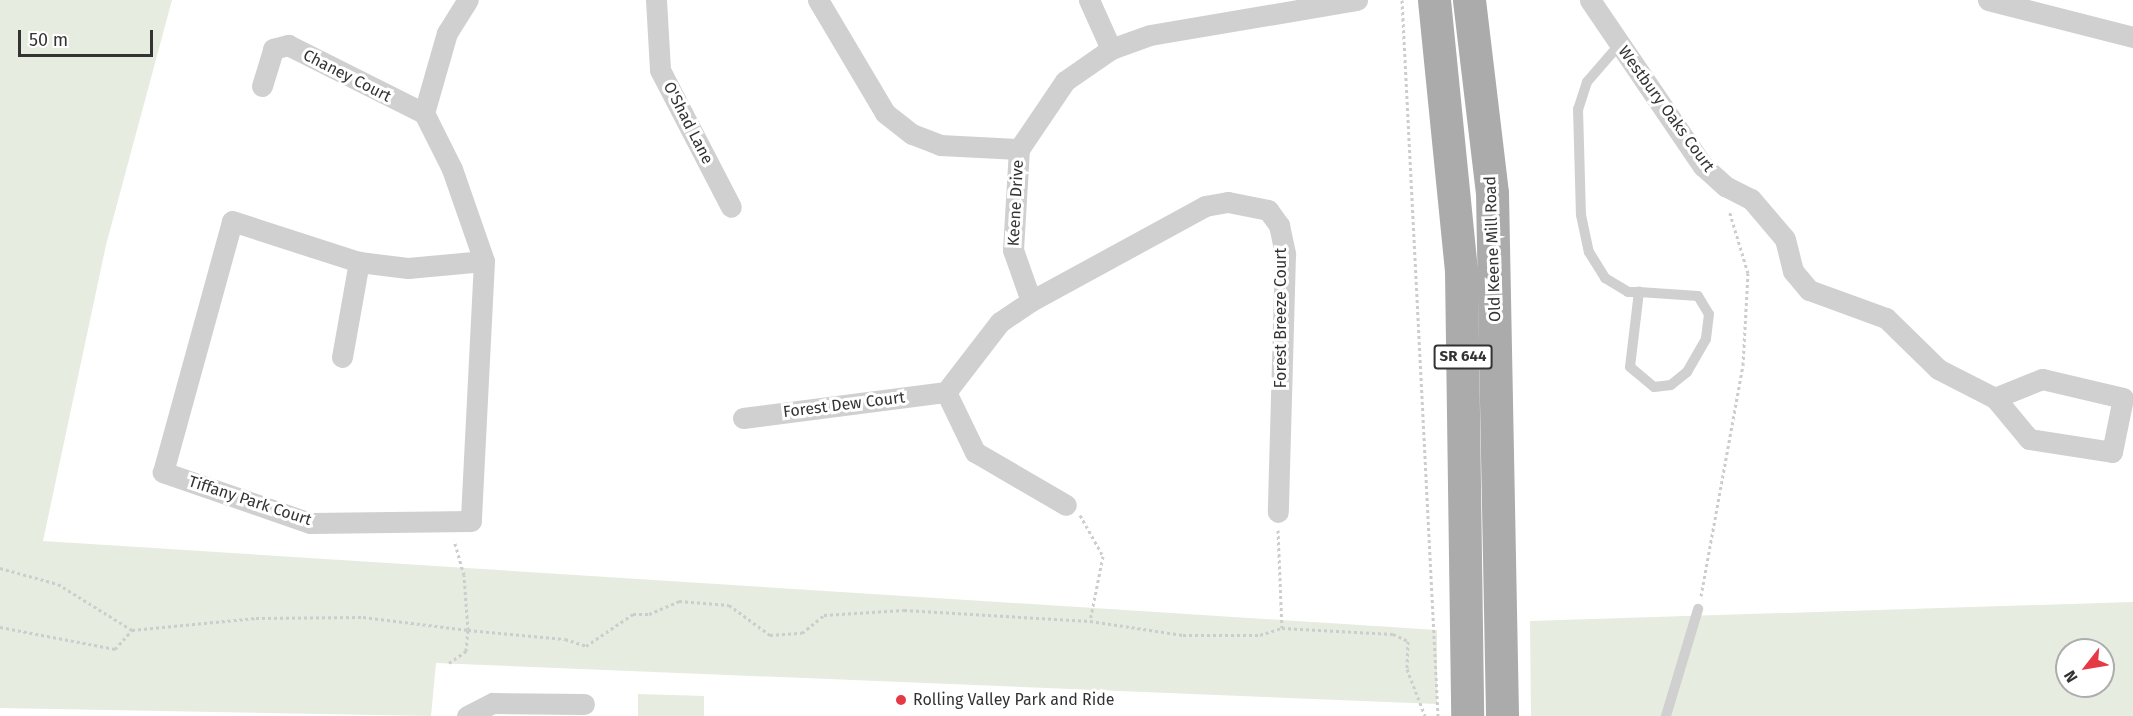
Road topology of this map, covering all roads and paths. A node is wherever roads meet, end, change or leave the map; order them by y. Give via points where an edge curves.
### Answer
1 (468, 0) edge
2 (656, 0) edge
3 (818, 0) edge
4 (1089, 0) edge
5 (1352, 0) edge
6 (1402, 0) edge
7 (1434, 0) edge
8 (1469, 0) edge
9 (1590, 0) edge
10 (1988, 0) edge
11 (2133, 37) edge
12 (1619, 45) junction
13 (1111, 49) junction
14 (262, 86) dead end
15 (424, 113) junction
16 (1019, 149) junction
17 (1725, 186) junction
18 (731, 207) dead end
19 (484, 261) junction
20 (359, 262) junction
21 (1639, 292) junction
22 (1031, 301) junction
23 (342, 357) dead end
24 (946, 392) junction
25 (1995, 398) junction
26 (743, 418) dead end
27 (1066, 505) joint
28 (1278, 512) joint
29 (448, 521) junction
30 (0, 568) edge
31 (1698, 609) joint
32 (1090, 621) junction
33 (0, 627) edge
34 (1281, 628) junction
35 (132, 630) junction
36 (468, 630) junction
37 (449, 663) dead end
38 (584, 704) dead end
39 (467, 716) edge
40 (1425, 716) edge
41 (1438, 716) edge
42 (1467, 716) edge
43 (1502, 716) edge
44 (1666, 716) edge

1 - 15 street via 447,33
2 - 18 street, O'Shad Lane via 660,70
3 - 16 street via 885,113 912,134 940,145
4 - 13 street
5 - 13 street, Keene Drive via 1150,36
6 - 41 path
7 - 42 main road, Old Keene Mill Road / SR 644 via 1461,270
8 - 43 main road, Old Keene Mill Road / SR 644 via 1492,193
9 - 12 street, Westbury Oaks Court
10 - 11 street
12 - 17 street, Westbury Oaks Court via 1703,166
12 - 21 lane via 1587,82 1578,109 1581,215 1589,252 1605,278
13 - 16 street, Keene Drive via 1065,81
14 - 15 street, Chaney Court via 273,49 288,45
15 - 19 street, Tiffany Park Court via 452,169
16 - 22 street, Keene Drive via 1013,250
17 - 25 street, Westbury Oaks Court via 1751,199 1785,239 1793,271 1809,290 1887,318 1938,369
17 - 31 path via 1748,273 1743,365
19 - 20 street, Tiffany Park Court via 408,268
19 - 29 street, Tiffany Park Court via 471,521
20 - 23 street
20 - 29 street, Tiffany Park Court via 232,221 163,472 310,523
21 - 21 lane via 1698,296 1709,314 1706,339 1688,372 1671,385 1654,387 1630,367
22 - 24 street via 1000,322
22 - 28 street, Forest Breeze Court via 1205,206 1228,202 1268,210 1279,225 1285,254
24 - 26 street, Forest Dew Court
24 - 27 street via 975,452
25 - 25 street, Westbury Oaks Court via 2029,439 2112,452 2123,398 2042,379
27 - 32 path via 1082,517 1103,556
28 - 34 path
29 - 36 path via 464,575
30 - 35 path via 58,584
31 - 44 lane
32 - 34 path via 1183,635 1260,635
32 - 36 path via 904,610 840,612 824,615 802,633 770,635 729,605 679,601 649,614 633,614 586,646 565,639
33 - 35 path via 115,649
34 - 40 path via 1393,634 1408,640 1407,669
35 - 36 path via 256,618 363,617
36 - 37 path via 466,651
38 - 39 street via 493,703

